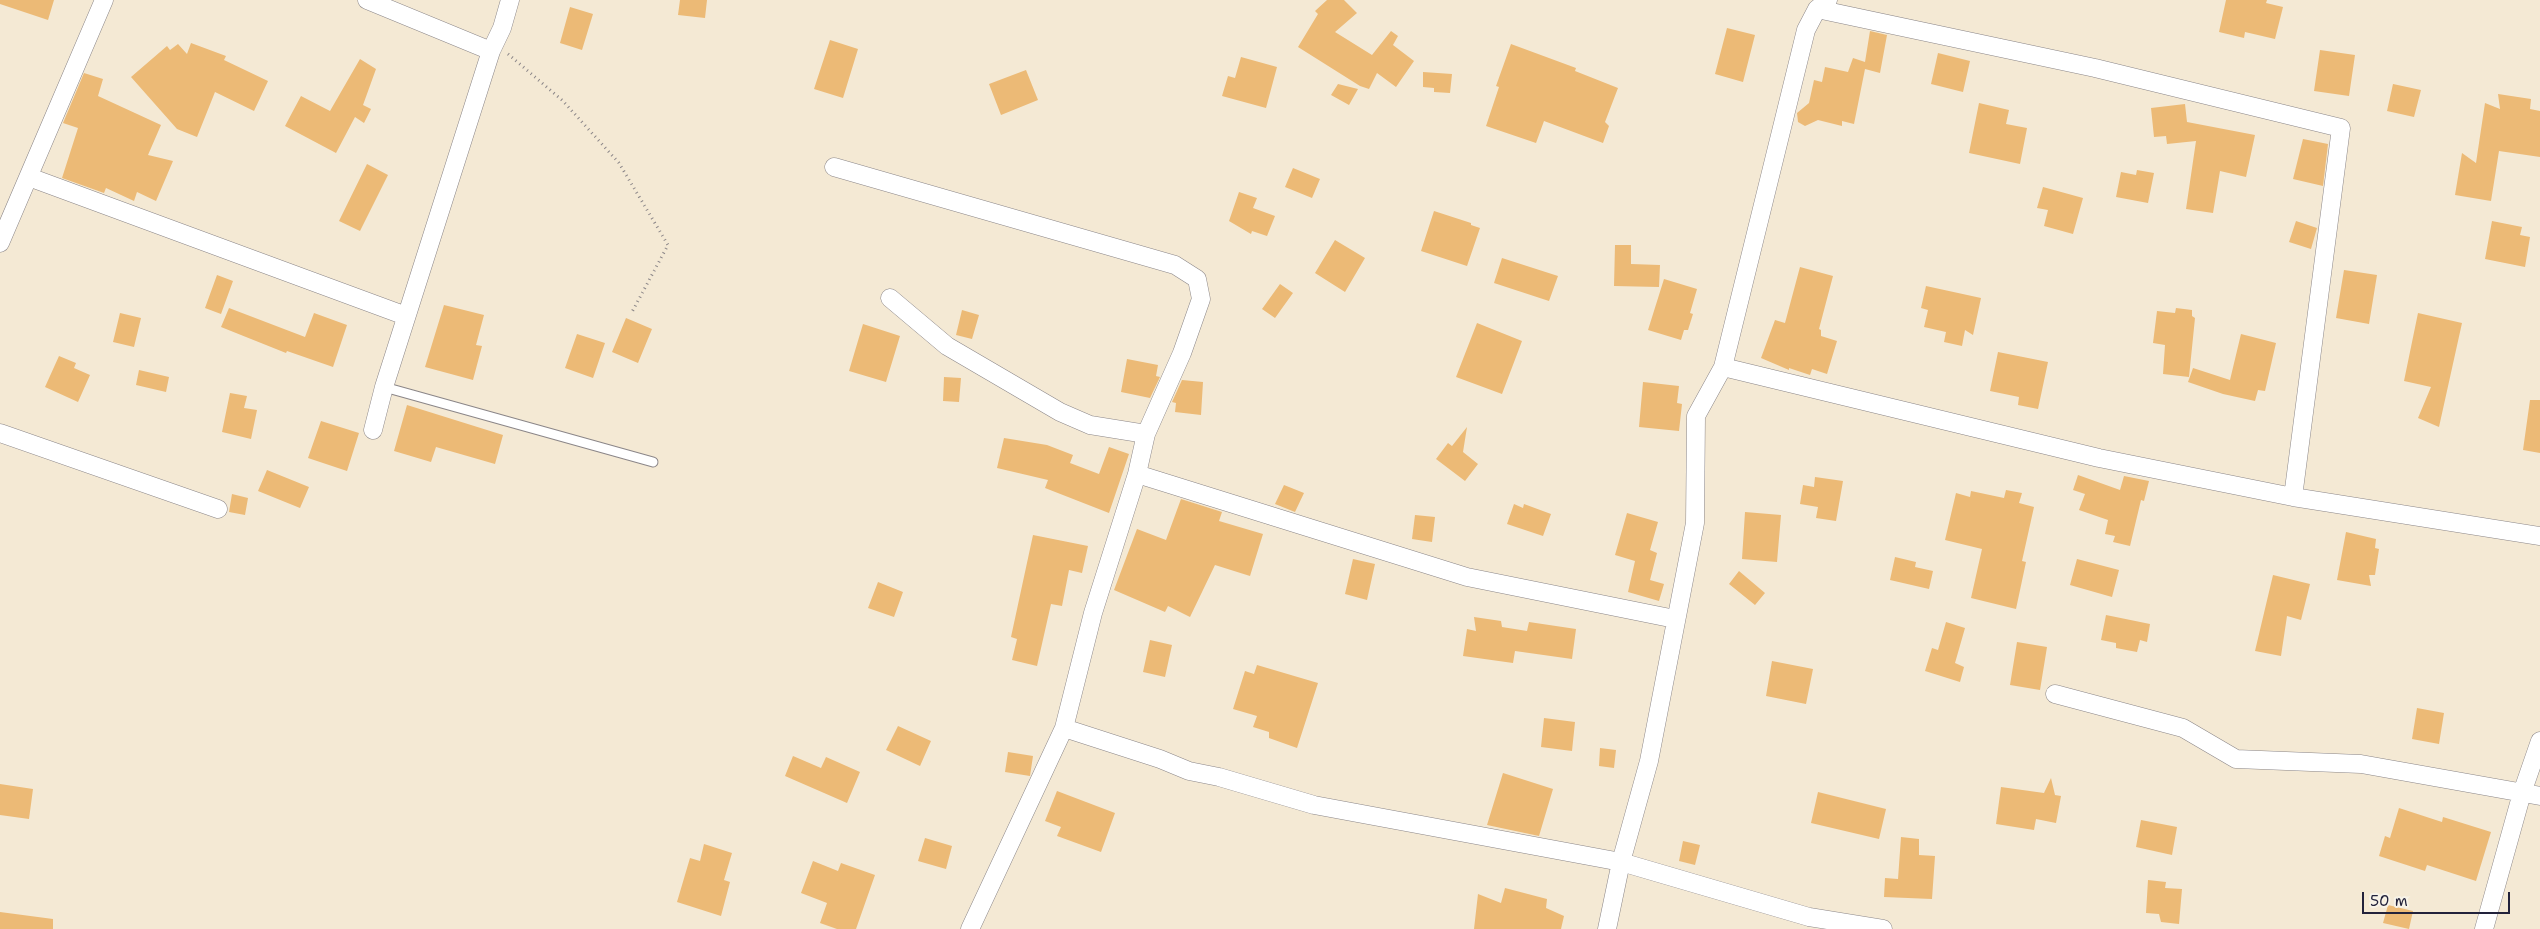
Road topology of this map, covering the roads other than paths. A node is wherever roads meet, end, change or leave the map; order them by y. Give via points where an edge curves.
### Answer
1 (104, 0) edge
2 (367, 0) edge
3 (510, 0) edge
4 (1822, 4) edge
5 (493, 47) junction
6 (834, 167) dead end
7 (29, 176) junction
8 (0, 243) edge
9 (890, 298) dead end
10 (406, 316) junction
11 (1723, 368) junction
12 (384, 387) junction
13 (373, 430) dead end
14 (0, 433) edge
15 (1146, 434) junction
16 (653, 462) dead end
17 (1137, 474) junction
18 (2293, 497) junction
19 (218, 509) dead end
20 (2540, 536) edge
21 (1676, 619) junction
22 (2054, 694) dead end
23 (1064, 728) junction
24 (2540, 741) edge
25 (2522, 794) junction
26 (2540, 796) edge
27 (1621, 862) junction
28 (970, 929) edge
29 (1607, 929) edge
30 (1883, 929) edge
31 (2484, 929) edge

1 - 7 street
2 - 5 street
3 - 5 street
4 - 11 street via 1806,30
4 - 18 street via 2341,128
5 - 10 street
6 - 15 street via 1175,265 1197,279 1201,299 1182,353
7 - 8 street
7 - 10 street
9 - 15 street via 947,346 1060,412 1090,425
10 - 12 street
11 - 18 street via 2099,458
11 - 21 street via 1696,416 1695,523
12 - 13 street
12 - 16 lane
14 - 19 street
15 - 17 street
17 - 21 street via 1467,577
17 - 23 street via 1094,613
18 - 20 street
21 - 27 street via 1649,762
22 - 25 street via 2184,728 2236,759 2361,764
23 - 27 street via 1188,770 1314,805
23 - 28 street
24 - 25 street
25 - 26 street
25 - 31 street
27 - 29 street
27 - 30 street via 1809,917

